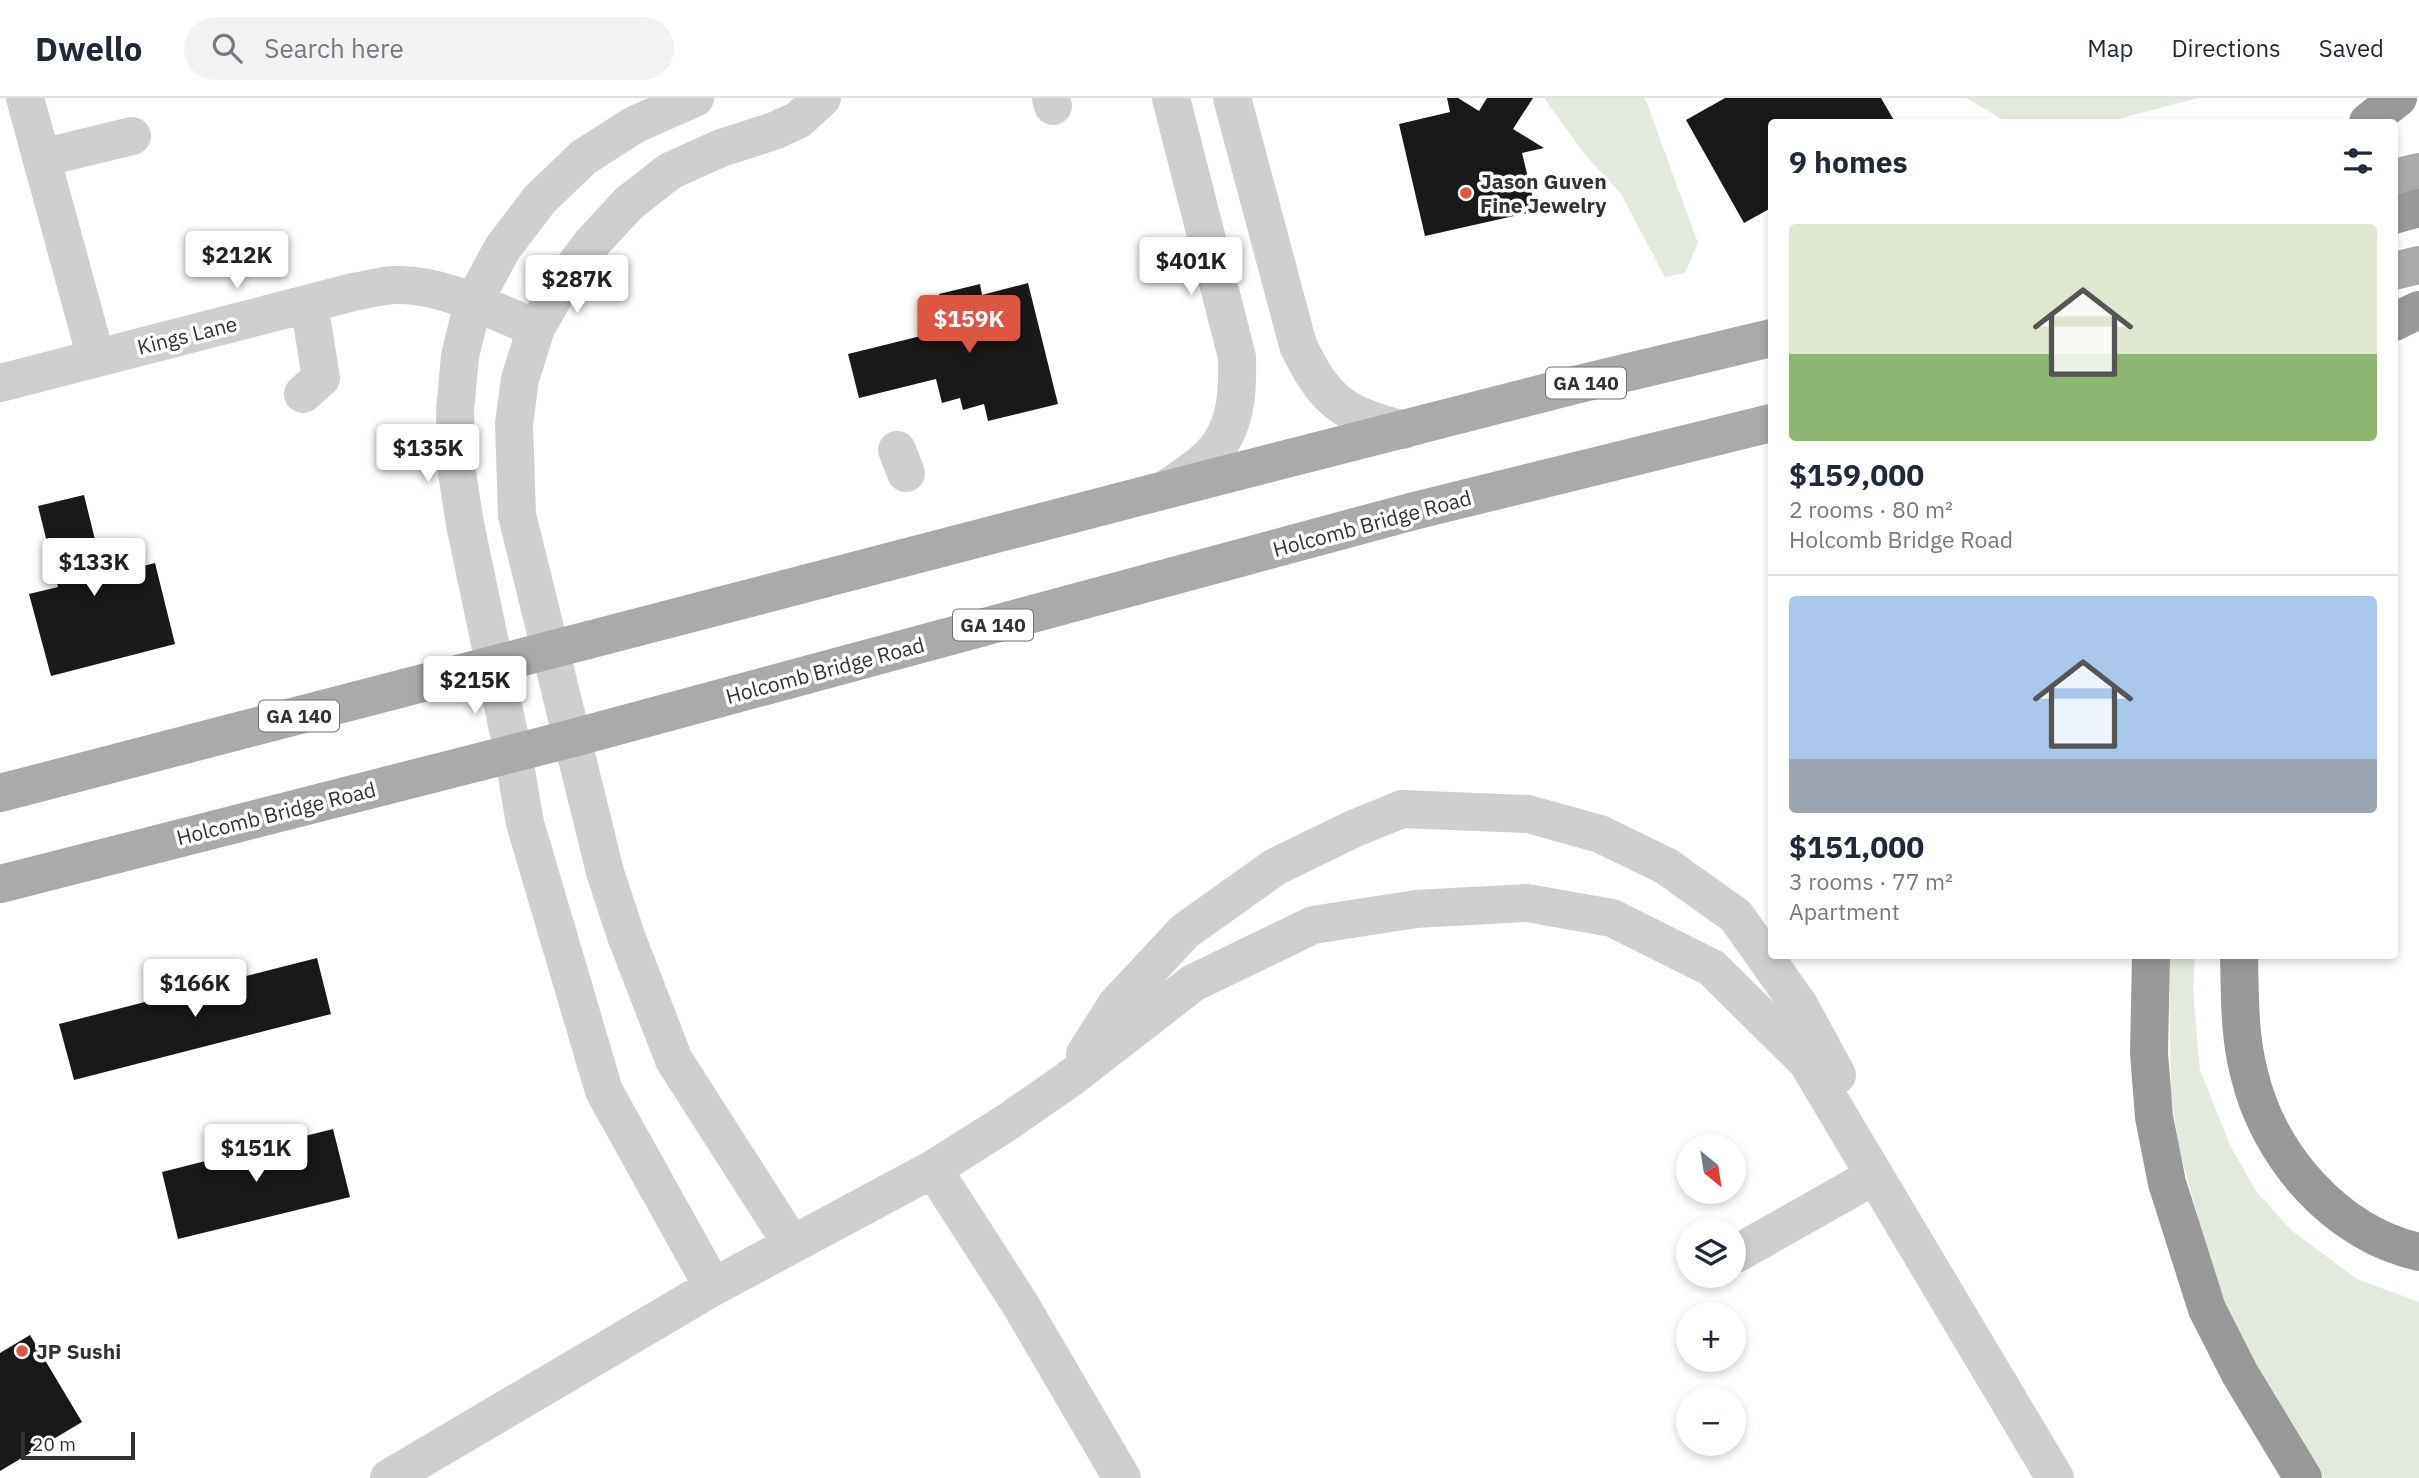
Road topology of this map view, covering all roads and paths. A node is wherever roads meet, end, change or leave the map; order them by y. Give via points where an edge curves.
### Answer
1 (25, 98) edge
2 (695, 98) edge
3 (822, 98) edge
4 (1171, 98) edge
5 (1232, 98) edge
6 (2398, 98) edge
7 (2372, 119) edge
8 (132, 136) dead end
9 (41, 158) junction
10 (2419, 172) edge
11 (2398, 177) edge
12 (2419, 208) edge
13 (2398, 214) edge
14 (2419, 265) edge
15 (2398, 270) edge
16 (473, 303) junction
17 (309, 304) junction
18 (2419, 310) edge
19 (2398, 320) edge
20 (536, 328) junction
21 (1768, 339) edge
22 (96, 358) junction
23 (0, 383) edge
24 (303, 394) dead end
25 (1768, 424) edge
26 (1404, 430) junction
27 (1165, 491) junction
28 (551, 651) junction
29 (495, 666) junction
30 (573, 738) junction
31 (513, 753) junction
32 (0, 793) edge
33 (0, 884) edge
34 (2151, 959) edge
35 (2239, 959) edge
36 (1068, 1080) junction
37 (933, 1169) junction
38 (1874, 1176) junction
39 (791, 1243) junction
40 (1746, 1248) edge
41 (2419, 1251) edge
42 (713, 1287) junction
43 (389, 1478) edge
44 (1122, 1478) edge
45 (2055, 1478) edge
46 (2303, 1478) edge

1 - 9 street
2 - 16 street via 634,125 584,157 540,199 502,249
3 - 20 street via 798,120 670,171 629,203 561,284
4 - 27 street via 1237,356 1238,390 1231,423 1213,453
5 - 26 street via 1298,345 1312,374 1327,395 1353,412
6 - 7 highway
8 - 9 street
9 - 22 street
10 - 11 main road
12 - 13 highway
14 - 15 main road
16 - 17 street, Kings Lane via 431,289 397,285
16 - 20 street, Kings Lane
16 - 29 street via 460,356 455,411 457,473
17 - 22 street, Kings Lane
17 - 24 street via 321,378
18 - 19 highway
20 - 28 street via 520,379 514,468 517,515
21 - 26 main road, GA 140
22 - 23 street, Kings Lane
25 - 30 main road, Holcomb Bridge Road / GA 140 via 1400,515
26 - 27 main road, GA 140
27 - 28 main road, GA 140
28 - 29 main road, GA 140
28 - 30 street
29 - 31 street
29 - 32 main road, GA 140
30 - 31 main road, Holcomb Bridge Road / GA 140
30 - 39 street via 606,873 674,1060
31 - 33 main road, Holcomb Bridge Road / GA 140
31 - 42 street via 525,823 604,1091
34 - 46 highway via 2149,1053 2154,1118 2167,1183 2207,1309
35 - 41 highway via 2248,1072 2275,1138 2315,1192 2336,1209 2358,1226
36 - 37 street
36 - 38 street via 1193,983 1313,925 1416,909 1527,903 1612,918 1712,968 1807,1062
36 - 38 street via 1116,1005 1185,931 1275,867 1402,809 1528,814 1611,839 1666,866 1736,916 1799,1005 1838,1076
37 - 39 street
37 - 44 street via 1020,1304
38 - 40 street
38 - 45 street
39 - 42 street
42 - 43 street

